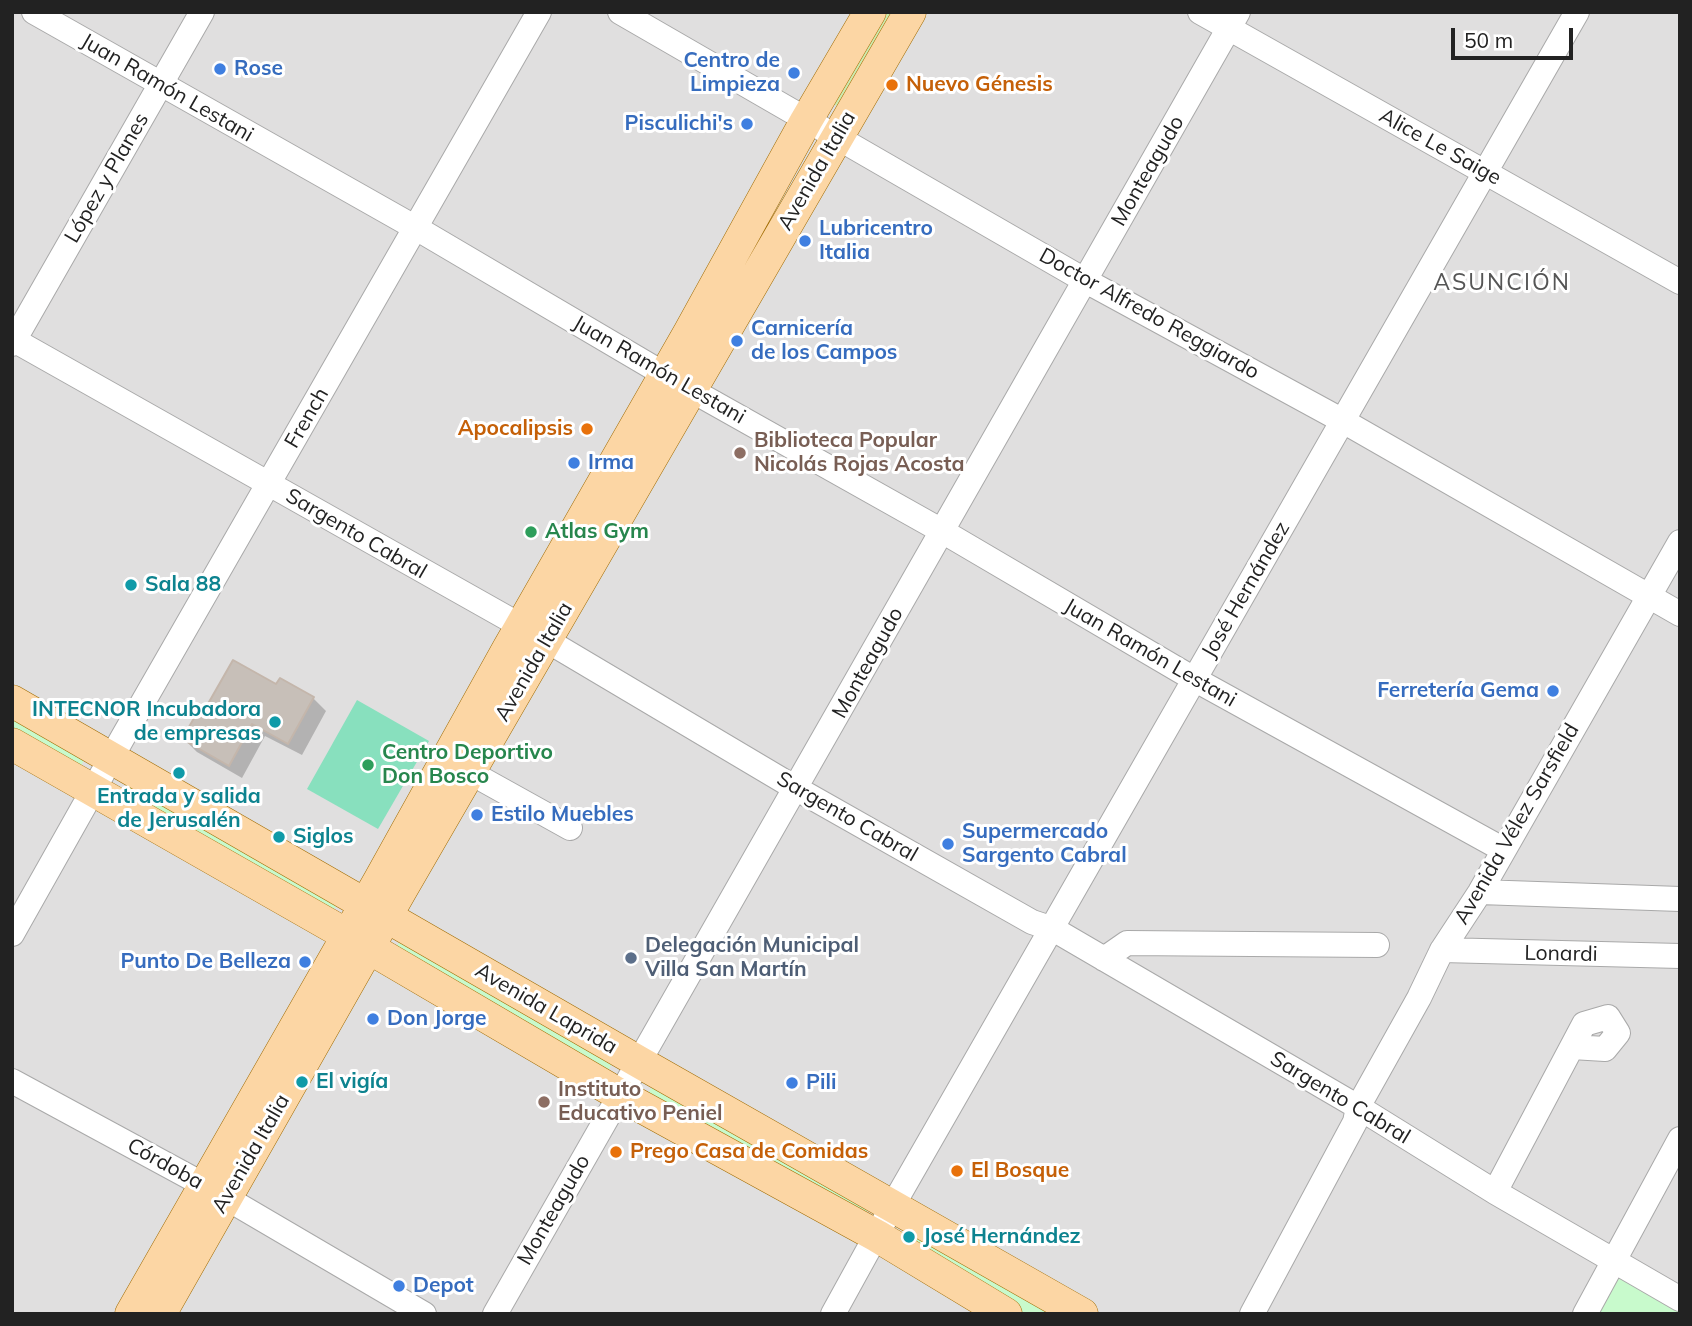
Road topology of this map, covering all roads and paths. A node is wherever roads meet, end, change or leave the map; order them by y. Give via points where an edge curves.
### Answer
1 (34, 12) edge
2 (202, 12) edge
3 (539, 12) edge
4 (620, 12) edge
5 (870, 12) edge
6 (910, 12) edge
7 (1200, 12) edge
8 (1577, 12) edge
9 (1233, 21) edge
10 (161, 85) junction
11 (806, 121) junction
12 (837, 137) junction
13 (1485, 172) junction
14 (416, 228) junction
15 (1086, 281) junction
16 (1680, 282) edge
17 (13, 341) edge
18 (677, 382) junction
19 (1343, 421) junction
20 (269, 485) junction
21 (942, 531) junction
22 (1680, 542) edge
23 (1649, 596) junction
24 (1680, 614) edge
25 (533, 634) junction
26 (1194, 679) junction
27 (12, 701) edge
28 (12, 744) edge
29 (111, 758) junction
30 (471, 773) junction
31 (797, 789) junction
32 (94, 790) junction
33 (570, 828) dead end
34 (1504, 850) junction
35 (1480, 892) junction
36 (1680, 899) edge
37 (376, 910) junction
38 (1053, 929) junction
39 (12, 934) edge
40 (358, 942) junction
41 (1377, 946) dead end
42 (1442, 950) junction
43 (1680, 956) edge
44 (1104, 959) junction
45 (1572, 1047) dead end
46 (639, 1062) junction
47 (12, 1081) edge
48 (620, 1095) junction
49 (1358, 1107) junction
50 (1680, 1139) edge
51 (215, 1191) junction
52 (1495, 1192) junction
53 (893, 1205) junction
54 (877, 1236) junction
55 (1613, 1260) junction
56 (1680, 1299) edge
57 (131, 1314) edge
58 (160, 1314) edge
59 (424, 1314) edge
60 (495, 1314) edge
61 (833, 1314) edge
62 (1006, 1314) edge
63 (1082, 1314) edge
64 (1235, 1314) edge
65 (1252, 1314) edge
66 (1585, 1314) edge

1 - 10 street, Juan Ramón Lestani
2 - 10 street, López y Planes
3 - 14 street, French
4 - 11 street, Doctor Alfredo Reggiardo
5 - 11 main road, Avenida Italia
6 - 12 main road, Avenida Italia
7 - 9 street, Alice Le Saige
8 - 13 street, José Hernández
9 - 13 street, Alice Le Saige
9 - 15 street, Monteagudo
10 - 14 street, Juan Ramón Lestani
10 - 17 street, López y Planes
11 - 12 street, Doctor Alfredo Reggiardo
11 - 18 main road, Avenida Italia
12 - 15 street, Doctor Alfredo Reggiardo
12 - 18 main road, Avenida Italia
13 - 16 street, Alice Le Saige
13 - 19 street, José Hernández
14 - 18 street, Juan Ramón Lestani
14 - 20 street, French
15 - 19 street, Doctor Alfredo Reggiardo
15 - 21 street, Monteagudo
17 - 20 street, Sargento Cabral
18 - 21 street, Juan Ramón Lestani
18 - 25 main road, Avenida Italia
19 - 23 street, Doctor Alfredo Reggiardo
19 - 26 street, José Hernández
20 - 25 street, Sargento Cabral
20 - 29 street, French
21 - 26 street, Juan Ramón Lestani
21 - 31 street, Monteagudo
22 - 23 street, Avenida Vélez Sarsfield
23 - 24 street, Doctor Alfredo Reggiardo
23 - 34 street, Avenida Vélez Sarsfield
25 - 30 main road, Avenida Italia
25 - 31 street, Sargento Cabral
25 - 37 main road, Avenida Italia
26 - 34 street, Juan Ramón Lestani
26 - 38 street, José Hernández
27 - 29 main road, Avenida Laprida
28 - 32 main road, Avenida Laprida
29 - 32 street, French
29 - 37 main road, Avenida Laprida
30 - 33 street
30 - 37 main road, Avenida Italia
31 - 38 street, Sargento Cabral via 1032,922
31 - 46 street, Monteagudo
32 - 39 street, French
32 - 40 main road, Avenida Laprida
34 - 35 street, Avenida Vélez Sarsfield
35 - 36 street
35 - 42 street, Avenida Vélez Sarsfield
37 - 40 main road, Avenida Italia
37 - 46 main road, Avenida Laprida
38 - 44 street, Sargento Cabral
38 - 53 street, José Hernández
40 - 48 main road, Avenida Laprida
40 - 51 main road, Avenida Italia
41 - 44 street via 1126,943
42 - 43 street, Lonardi
42 - 49 street, Avenida Vélez Sarsfield
44 - 49 street, Sargento Cabral
45 - 52 street
46 - 48 street, Monteagudo
46 - 53 main road, Avenida Laprida
47 - 51 street, Córdoba
48 - 54 main road, Avenida Laprida
48 - 60 street, Monteagudo
49 - 52 street, Sargento Cabral
49 - 64 street, Avenida Vélez Sarsfield via 1346,1116
49 - 65 street, Avenida Vélez Sarsfield via 1355,1122
50 - 55 street
51 - 57 main road, Avenida Italia
51 - 58 main road, Avenida Italia
51 - 59 street, Córdoba
52 - 55 street, Sargento Cabral
53 - 54 street, José Hernández
53 - 63 main road, Avenida Laprida
54 - 61 street, José Hernández
54 - 62 main road, Avenida Laprida
55 - 56 street, Sargento Cabral
55 - 66 street

